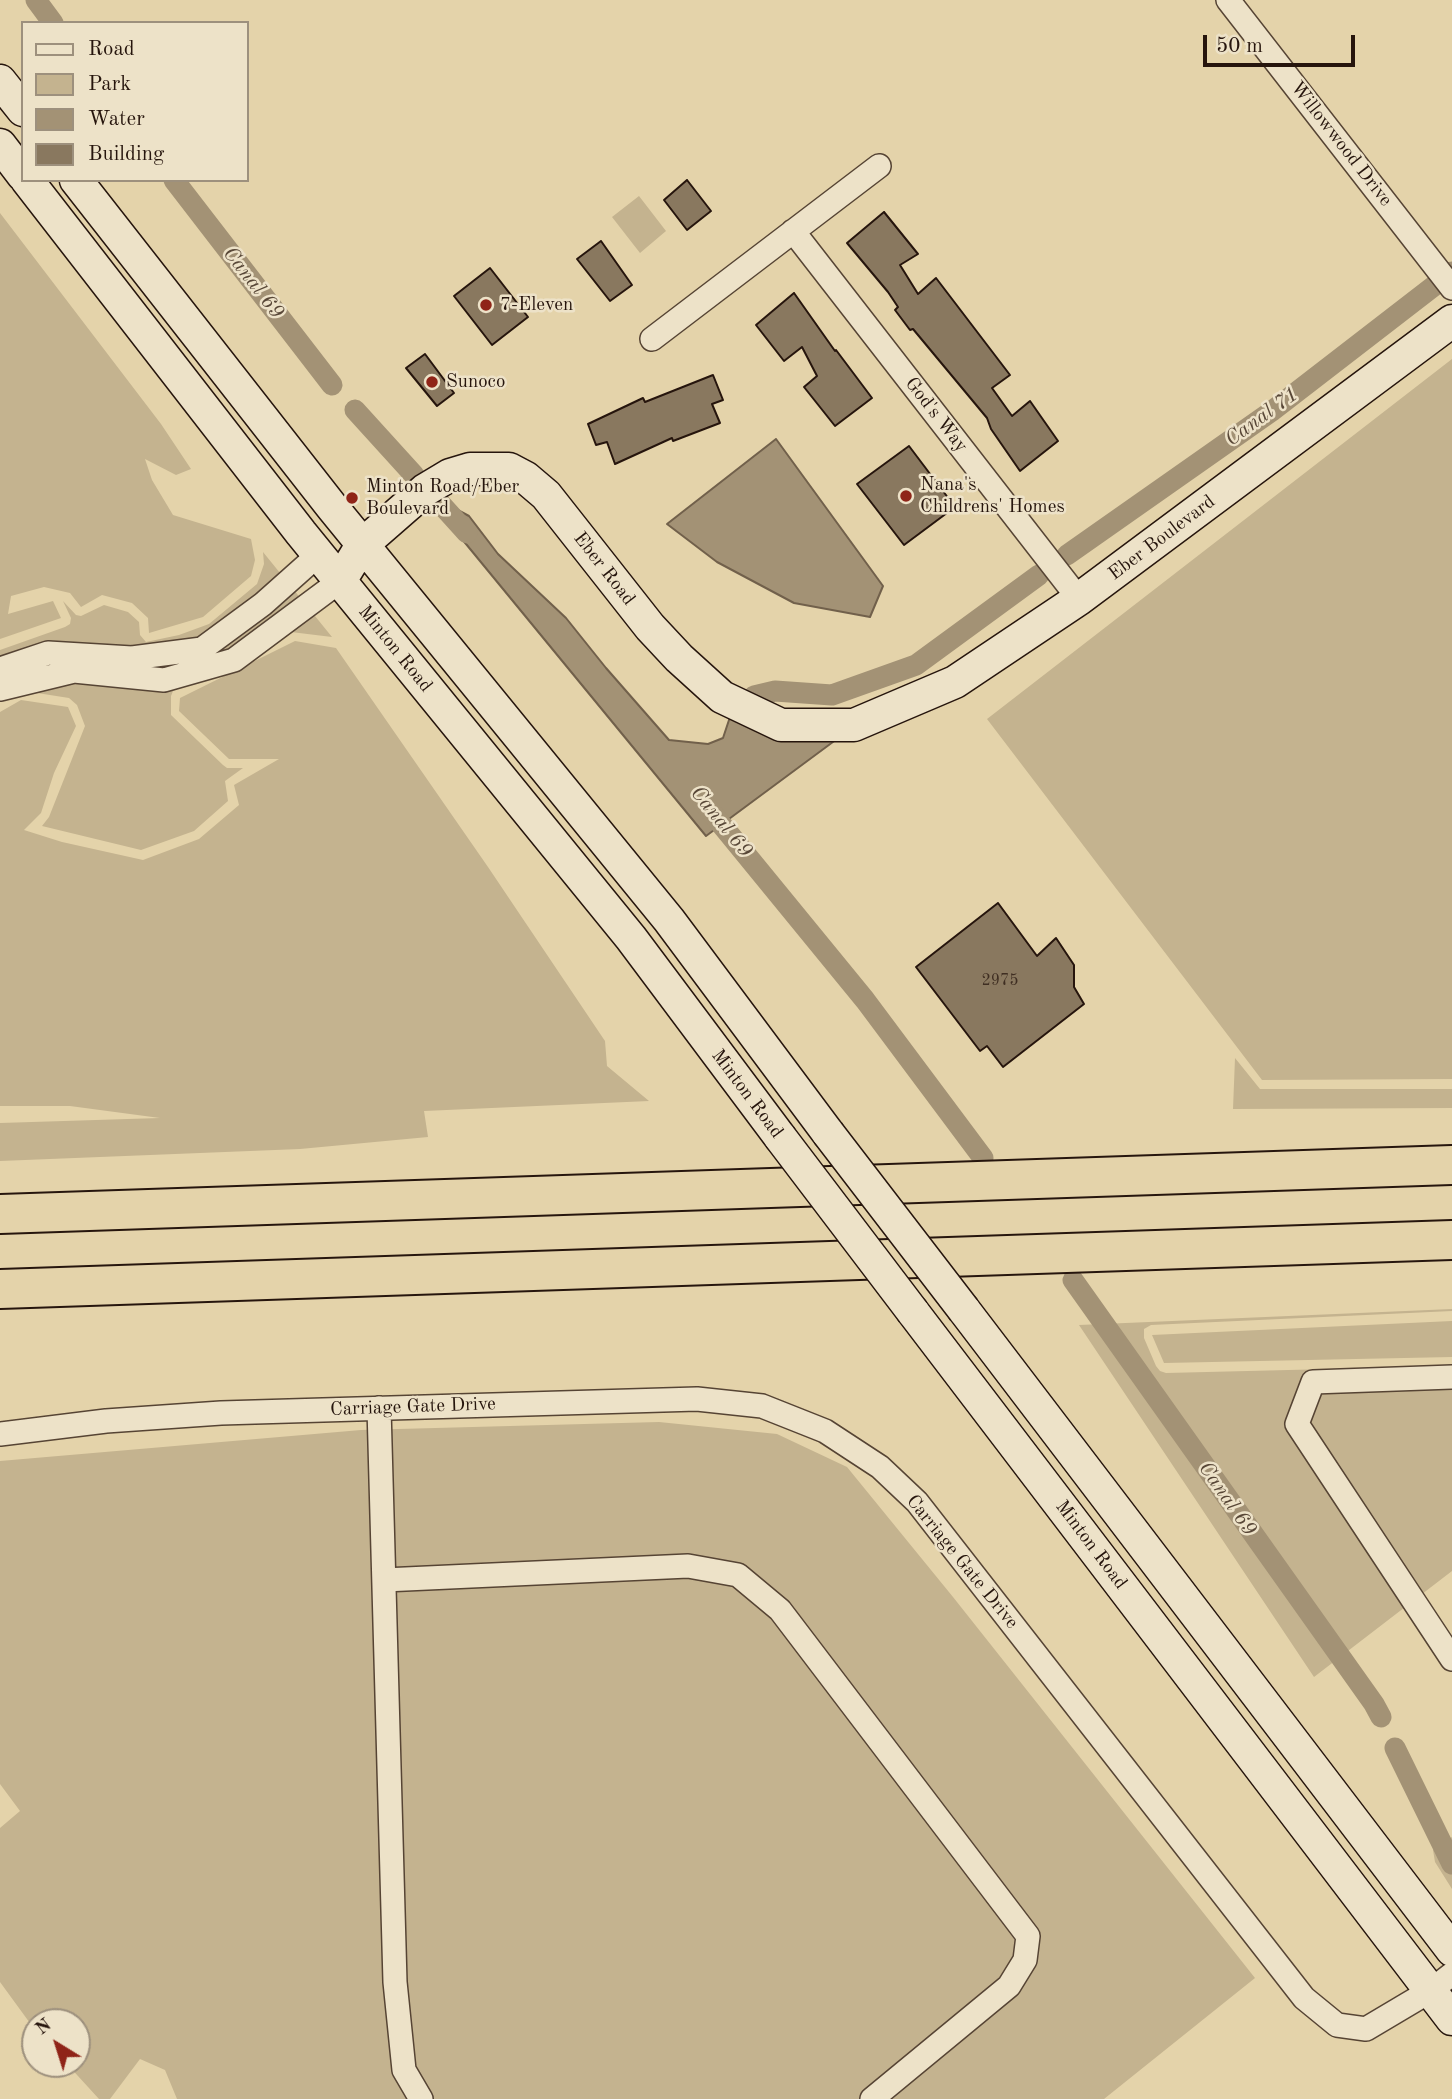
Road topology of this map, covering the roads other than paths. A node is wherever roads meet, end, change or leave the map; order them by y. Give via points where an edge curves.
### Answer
1 (1228, 0) edge
2 (0, 80) edge
3 (21, 107) edge
4 (0, 145) edge
5 (879, 166) dead end
6 (21, 172) edge
7 (29, 182) edge
8 (78, 182) edge
9 (793, 231) junction
10 (1452, 288) edge
11 (1452, 321) edge
12 (652, 339) dead end
13 (362, 545) junction
14 (318, 555) junction
15 (340, 582) junction
16 (1079, 599) junction
17 (130, 667) junction
18 (0, 668) edge
19 (0, 689) edge
20 (854, 725) joint
21 (1452, 1165) edge
22 (0, 1214) edge
23 (1452, 1240) edge
24 (0, 1289) edge
25 (1452, 1377) edge
26 (379, 1408) junction
27 (0, 1434) edge
28 (384, 1580) junction
29 (1452, 1659) edge
30 (1452, 1950) edge
31 (1441, 1982) edge
32 (1452, 2019) edge
33 (421, 2099) edge
34 (872, 2099) edge

1 - 10 street, Willowwood Drive
2 - 3 main road
4 - 6 main road
5 - 9 street
7 - 14 main road, Minton Road
8 - 13 main road, Minton Road
9 - 12 street
9 - 16 street, God's Way
11 - 16 main road, Eber Boulevard
13 - 14 main road, Eber Road
13 - 15 main road, Eber Road
13 - 20 main road, Eber Road via 425,490 450,475 470,469 509,469 546,495 650,627 722,696 781,725
13 - 30 main road, Minton Road, bridge via 669,920
14 - 15 main road, Minton Road
14 - 17 street via 202,649
15 - 17 street via 234,660 164,680
15 - 31 main road, Minton Road, bridge via 631,938 913,1312
16 - 20 main road, Eber Boulevard via 955,682
17 - 18 street via 48,653
17 - 19 street via 74,671
21 - 22 highway
23 - 24 highway
25 - 29 street via 1313,1382 1297,1424
26 - 27 street, Carriage Gate Drive via 221,1413
26 - 28 street
26 - 31 street, Carriage Gate Drive via 697,1399 762,1406 825,1431 880,1467 917,1502 1304,1998 1337,2025 1366,2029
28 - 33 street via 395,1982 404,2070
28 - 34 street via 688,1566 738,1575 780,1610 1028,1936 1024,1960 1009,1986
31 - 32 main road, Minton Road

